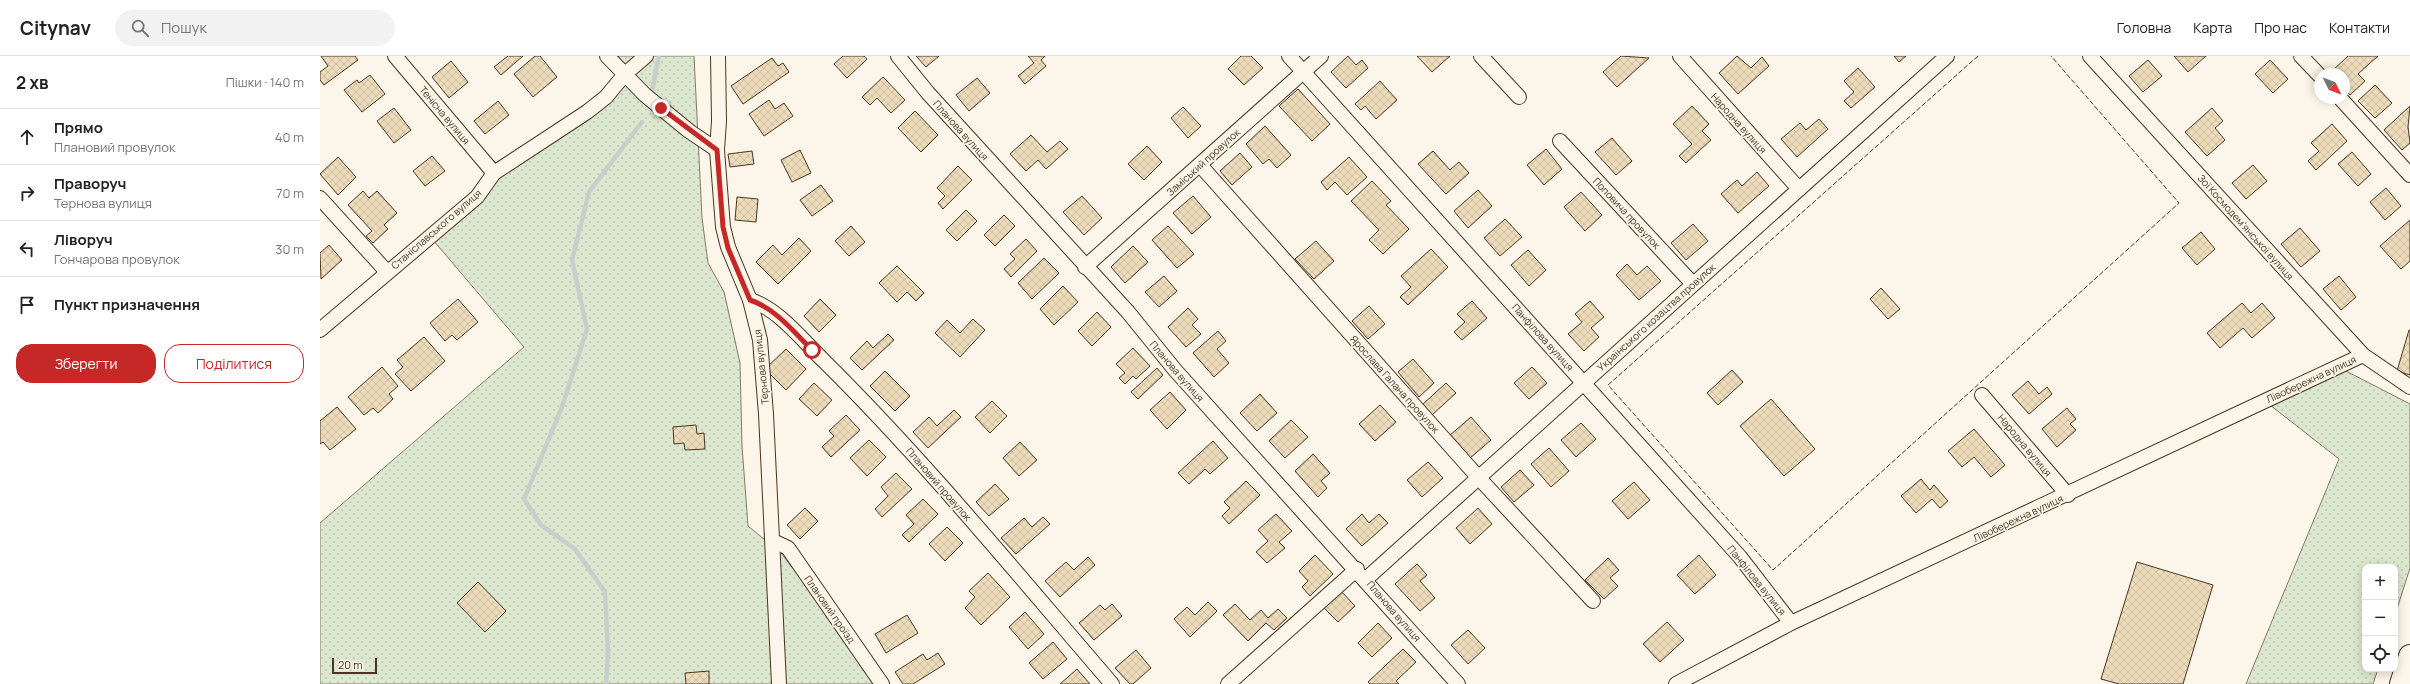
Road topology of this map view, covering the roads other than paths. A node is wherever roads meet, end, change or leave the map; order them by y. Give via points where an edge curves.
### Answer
1 (395, 56) edge
2 (607, 56) edge
3 (646, 56) edge
4 (718, 56) edge
5 (898, 56) edge
6 (1289, 56) edge
7 (1321, 56) edge
8 (1481, 56) edge
9 (1680, 56) edge
10 (1947, 56) edge
11 (2090, 56) edge
12 (2301, 56) edge
13 (2314, 70) edge
14 (1303, 72) junction
15 (625, 74) junction
16 (1519, 97) dead end
17 (2345, 104) edge
18 (1560, 141) dead end
19 (717, 150) junction
20 (1200, 165) junction
21 (494, 174) junction
22 (2410, 175) edge
23 (1799, 189) junction
24 (320, 198) edge
25 (1085, 267) junction
26 (387, 272) junction
27 (1693, 284) junction
28 (750, 300) junction
29 (320, 330) edge
30 (2362, 355) junction
31 (1584, 382) junction
32 (2410, 387) edge
33 (1982, 395) dead end
34 (1478, 477) junction
35 (2068, 495) junction
36 (773, 541) junction
37 (1361, 574) junction
38 (1593, 601) dead end
39 (1791, 623) junction
40 (2410, 656) edge
41 (779, 684) edge
42 (882, 684) edge
43 (1112, 684) edge
44 (1228, 684) edge
45 (1458, 684) edge
46 (1676, 684) edge
47 (2401, 684) edge

1 - 21 street, Тенісна вулиця
2 - 15 street
3 - 15 street, Станіславського вулиця
4 - 19 street, Тернова вулиця
5 - 25 street, Планова вулиця via 928,93
6 - 14 street, Панфілова вулиця
7 - 14 street, Заміський провулок
8 - 16 street
9 - 23 street, Народна вулиця
10 - 23 street, Українського козацтва провулок
11 - 30 street, Зої Космодем’янської вулиця
12 - 13 street
14 - 20 street, Заміський провулок
14 - 31 street, Панфілова вулиця
15 - 19 street via 661,108
15 - 21 street, Станіславського вулиця via 606,97 587,112
17 - 22 street
18 - 27 street, Поповича провулок
19 - 28 street, Тернова вулиця via 723,227 728,248
20 - 25 street, Заміський провулок
20 - 34 street, Ярослава Галана провулок
21 - 26 street, Станіславського вулиця via 476,197
23 - 27 street, Українського козацтва провулок
24 - 26 street
25 - 37 street, Планова вулиця
26 - 29 street, Станіславського вулиця
27 - 31 street, Українського козацтва провулок
28 - 36 street, Тернова вулиця via 760,340
28 - 43 street, Плановий провулок via 780,318 880,417
30 - 32 street, Зої Космодем’янської вулиця
30 - 35 street, Лівобережна вулиця
31 - 34 street, Українського козацтва провулок
31 - 39 street, Панфілова вулиця via 1740,558
33 - 35 street, Народна вулиця
34 - 37 street, Українського козацтва провулок
34 - 38 street, Ярослава Галана провулок
35 - 39 street, Лівобережна вулиця
36 - 41 street, Тернова вулиця
36 - 42 street, Плановий проїзд via 788,548
37 - 44 street, Українського козацтва провулок
37 - 45 street, Планова вулиця
39 - 46 street, Лівобережна вулиця
40 - 47 highway

